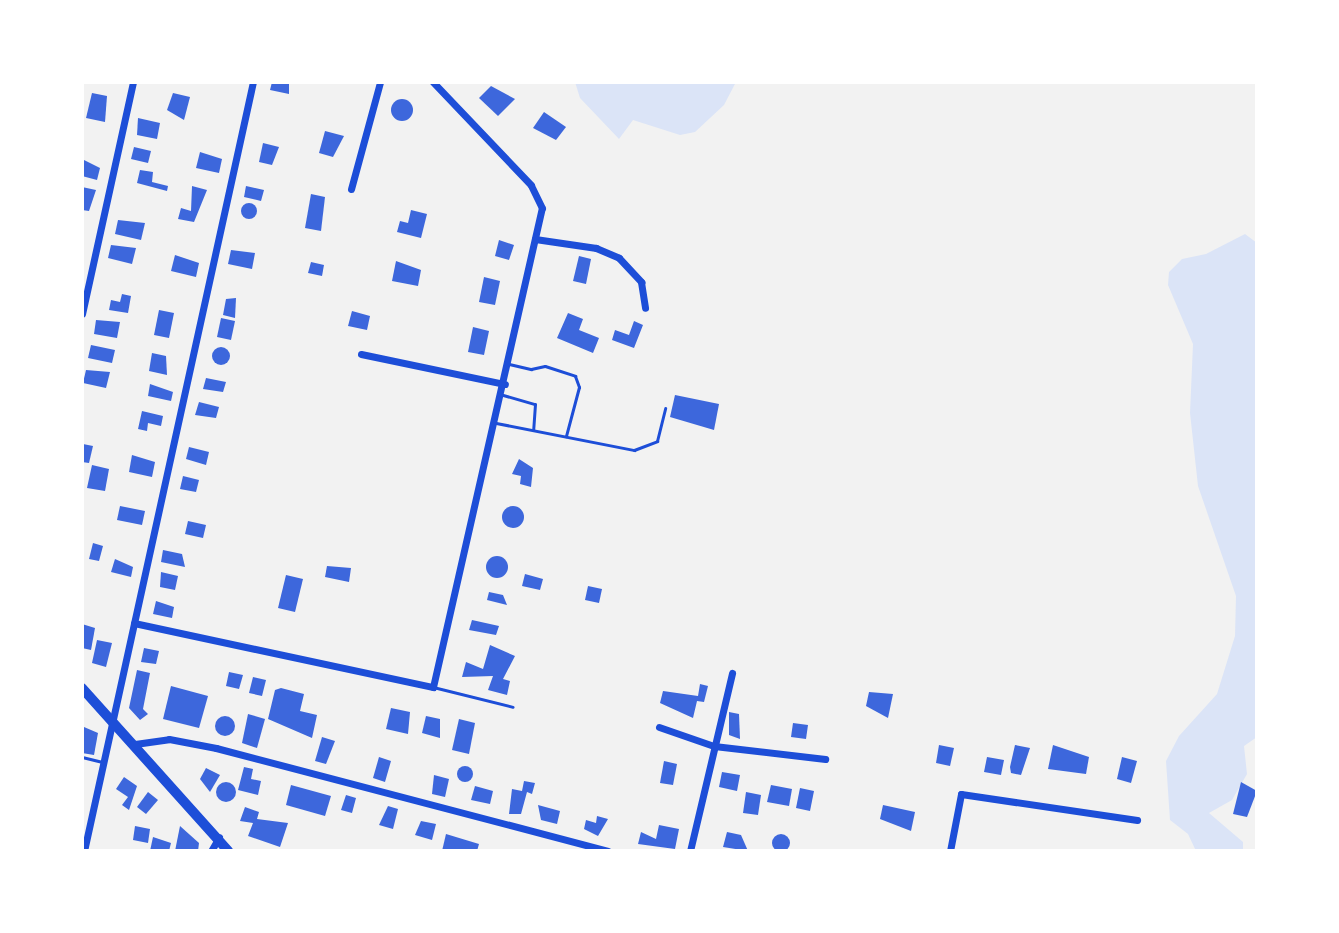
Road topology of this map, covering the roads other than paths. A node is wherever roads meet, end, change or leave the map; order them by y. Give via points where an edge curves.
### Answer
1 (133, 82) edge
2 (253, 82) edge
3 (380, 82) edge
4 (433, 82) edge
5 (351, 189) dead end
6 (535, 239) junction
7 (645, 308) dead end
8 (82, 314) edge
9 (361, 354) dead end
10 (509, 364) junction
11 (505, 384) junction
12 (502, 395) junction
13 (665, 408) dead end
14 (496, 423) junction
15 (533, 430) junction
16 (566, 436) junction
17 (134, 623) junction
18 (732, 673) dead end
19 (433, 687) junction
20 (82, 688) edge
21 (513, 707) dead end
22 (113, 720) junction
23 (659, 727) dead end
24 (135, 744) junction
25 (714, 746) junction
26 (82, 757) edge
27 (825, 759) dead end
28 (104, 762) junction
29 (1137, 820) dead end
30 (219, 837) junction
31 (84, 851) edge
32 (211, 851) edge
33 (228, 851) edge
34 (608, 851) edge
35 (690, 851) edge
36 (950, 851) edge

1 - 8 street
2 - 17 street
3 - 5 street
4 - 6 street via 531,185 542,208
6 - 7 street via 596,248 619,258 641,282
6 - 10 street
9 - 11 street
10 - 11 street
10 - 16 lane via 545,366 575,376 579,387
11 - 12 street
12 - 14 street
12 - 15 lane via 535,404
13 - 16 lane via 657,441 643,449
14 - 15 lane
14 - 19 street
15 - 16 lane
17 - 19 street
17 - 22 street
18 - 25 street
19 - 21 lane
20 - 22 main road
22 - 24 main road
22 - 28 street
23 - 25 street
24 - 30 main road
24 - 34 street via 169,739 216,748
25 - 27 street
25 - 35 street
26 - 28 lane
28 - 31 street
29 - 36 street via 961,794
30 - 32 street
30 - 33 main road

